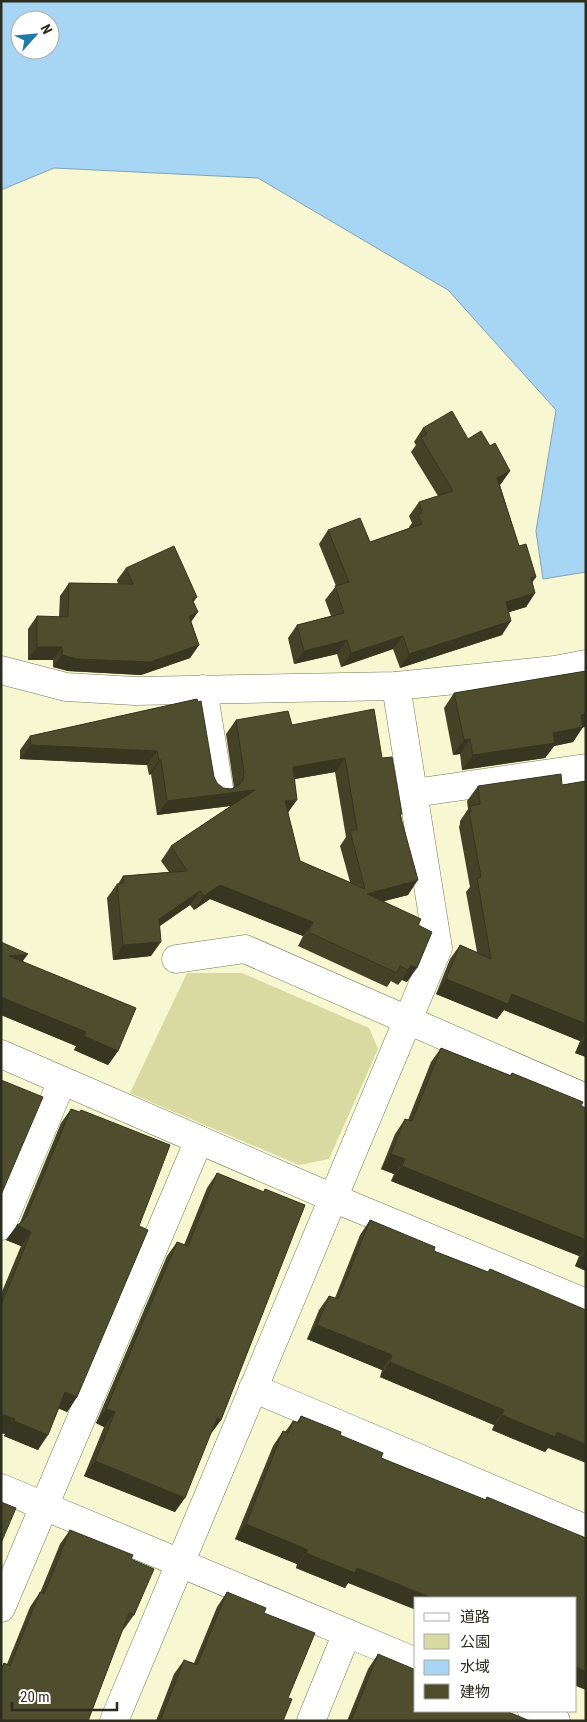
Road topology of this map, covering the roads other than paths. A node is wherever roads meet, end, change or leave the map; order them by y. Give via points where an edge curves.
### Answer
1 (586, 664) edge
2 (1, 670) edge
3 (396, 686) junction
4 (203, 690) junction
5 (586, 768) edge
6 (218, 788) edge
7 (414, 793) junction
8 (176, 959) dead end
9 (408, 1020) junction
10 (1, 1054) edge
11 (62, 1080) junction
12 (586, 1098) edge
13 (199, 1140) junction
14 (333, 1198) junction
15 (1, 1226) edge
16 (586, 1303) edge
17 (254, 1388) junction
18 (1, 1488) edge
19 (44, 1506) junction
20 (586, 1529) edge
21 (180, 1563) junction
22 (1, 1608) edge
23 (347, 1633) junction
24 (414, 1661) edge
25 (534, 1712) edge
26 (114, 1721) edge
27 (311, 1721) edge
28 (556, 1721) edge

1 - 3 street
2 - 4 street via 66,687 134,691
3 - 4 street
3 - 7 street
4 - 6 street
5 - 7 street
7 - 9 street via 438,948
8 - 9 street via 245,950
9 - 12 street
9 - 14 street
10 - 11 street
11 - 13 street
11 - 15 street
13 - 14 street
13 - 19 street
14 - 16 street
14 - 17 street
17 - 20 street
17 - 21 street
18 - 19 street
19 - 21 street
19 - 22 street
21 - 23 street
21 - 26 street
23 - 24 street
23 - 27 street
25 - 28 street

